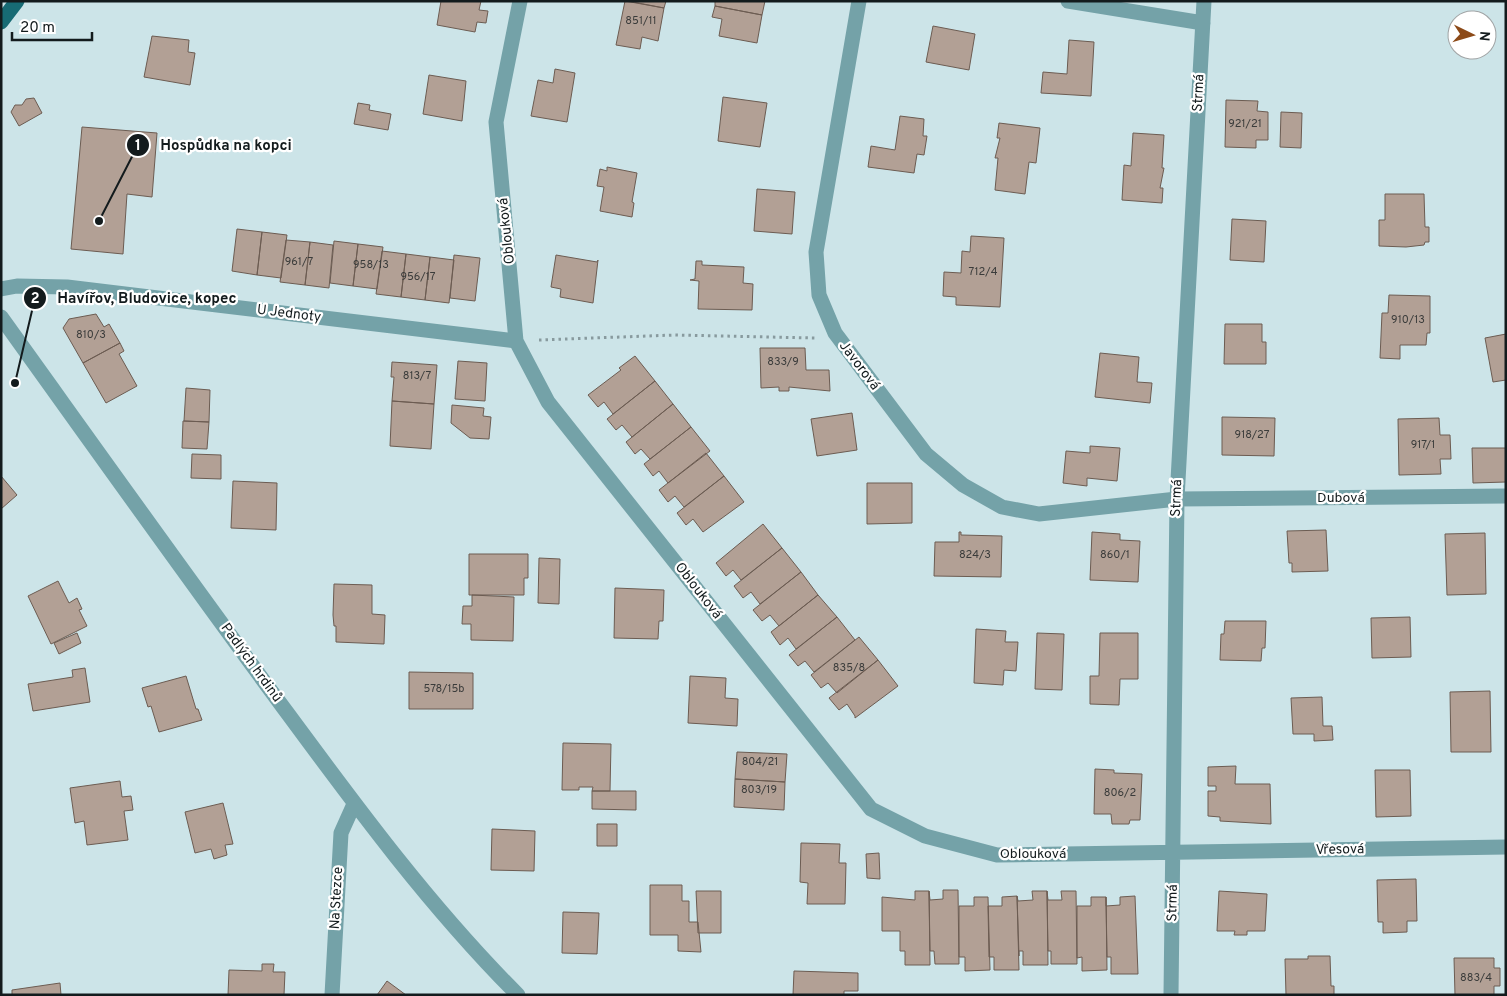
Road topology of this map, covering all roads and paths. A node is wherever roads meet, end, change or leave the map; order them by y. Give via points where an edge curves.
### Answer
1 (17, 1) edge
2 (520, 1) edge
3 (859, 1) edge
4 (1068, 1) edge
5 (1204, 1) edge
6 (1, 22) edge
7 (1203, 23) junction
8 (1, 289) edge
9 (1, 317) edge
10 (835, 333) junction
11 (516, 341) junction
12 (1506, 496) edge
13 (1177, 499) junction
14 (354, 804) junction
15 (1506, 847) edge
16 (1174, 852) junction
17 (332, 995) edge
18 (518, 995) edge
19 (1171, 995) edge

1 - 6 main road
2 - 11 street, Oblouková via 496,122
3 - 10 street, Javorová via 816,252 819,295
4 - 7 street
5 - 7 street, Strmá
7 - 13 street, Strmá
8 - 11 street, U Jednoty via 17,286 67,287
9 - 14 street, Padlých hrdinů
10 - 11 path via 820,338 675,335
10 - 13 street, Javorová via 926,454 963,486 1002,506 1039,514
11 - 16 street, Oblouková via 548,402 871,809 925,836 997,855
12 - 13 street, Dubová
13 - 16 street, Strmá
14 - 17 street, Na Stezce via 341,833
14 - 18 street, Padlých hrdinů via 451,923
15 - 16 street, Vřesová
16 - 19 street, Strmá

